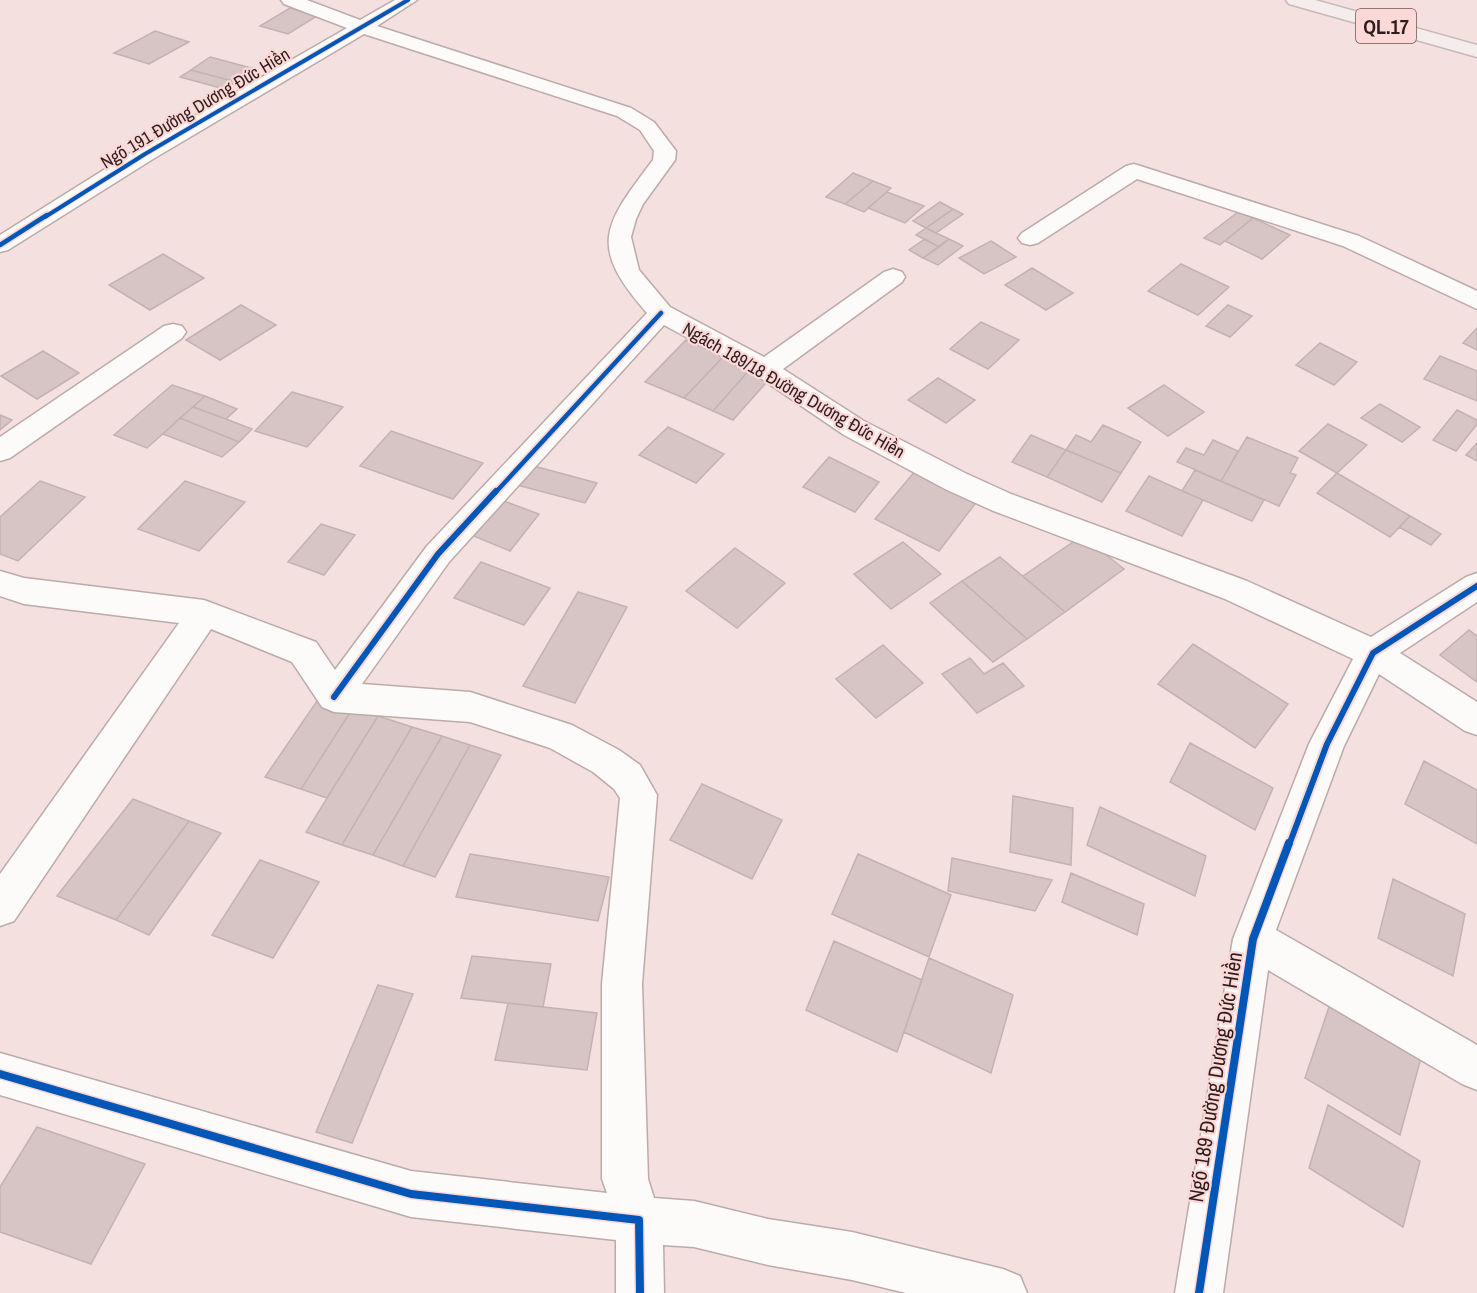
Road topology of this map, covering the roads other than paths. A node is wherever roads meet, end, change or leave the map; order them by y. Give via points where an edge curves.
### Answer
1 (290, 0) edge
2 (408, 0) edge
3 (1295, 0) edge
4 (362, 27) junction
5 (1477, 51) edge
6 (1030, 237) dead end
7 (0, 245) edge
8 (893, 277) dead end
9 (1477, 302) edge
10 (661, 313) junction
11 (173, 332) dead end
12 (765, 369) junction
13 (0, 452) edge
14 (0, 583) edge
15 (1477, 586) edge
16 (204, 613) junction
17 (1373, 653) junction
18 (334, 697) junction
19 (1477, 720) edge
20 (0, 907) edge
21 (1253, 939) junction
22 (1477, 1069) edge
23 (0, 1074) edge
24 (639, 1220) junction
25 (640, 1293) edge
26 (1003, 1293) edge
27 (1199, 1293) edge

1 - 4 street, Ngách 189/18 Đường Dương Đức Hiền
2 - 4 street, Ngõ 191 Đường Dương Đức Hiền
3 - 5 highway, QL.17
4 - 7 street, Ngõ 191 Đường Dương Đức Hiền via 145,154
4 - 10 street, Ngách 189/18 Đường Dương Đức Hiền via 624,112 647,126 665,151 664,160 632,203 619,237 627,270
6 - 9 street via 1134,171 1351,241
8 - 12 street
10 - 12 street, Ngách 189/18 Đường Dương Đức Hiền
10 - 18 street via 438,554
11 - 13 street
12 - 17 street, Ngách 189/18 Đường Dương Đức Hiền via 854,428 955,481 1236,590
14 - 16 street via 24,591
15 - 17 street
16 - 18 street via 304,652
16 - 20 street
17 - 19 street, Ngách 189/18 Đường Dương Đức Hiền
17 - 21 street, Ngõ 189 Đường Dương Đức Hiền via 1327,744
18 - 24 street via 470,707 560,736 613,766 627,777 639,795 622,984 625,1179
21 - 22 street
21 - 27 street, Ngõ 189 Đường Dương Đức Hiền
23 - 24 street via 411,1194
24 - 25 street
24 - 26 street via 694,1224 852,1256

